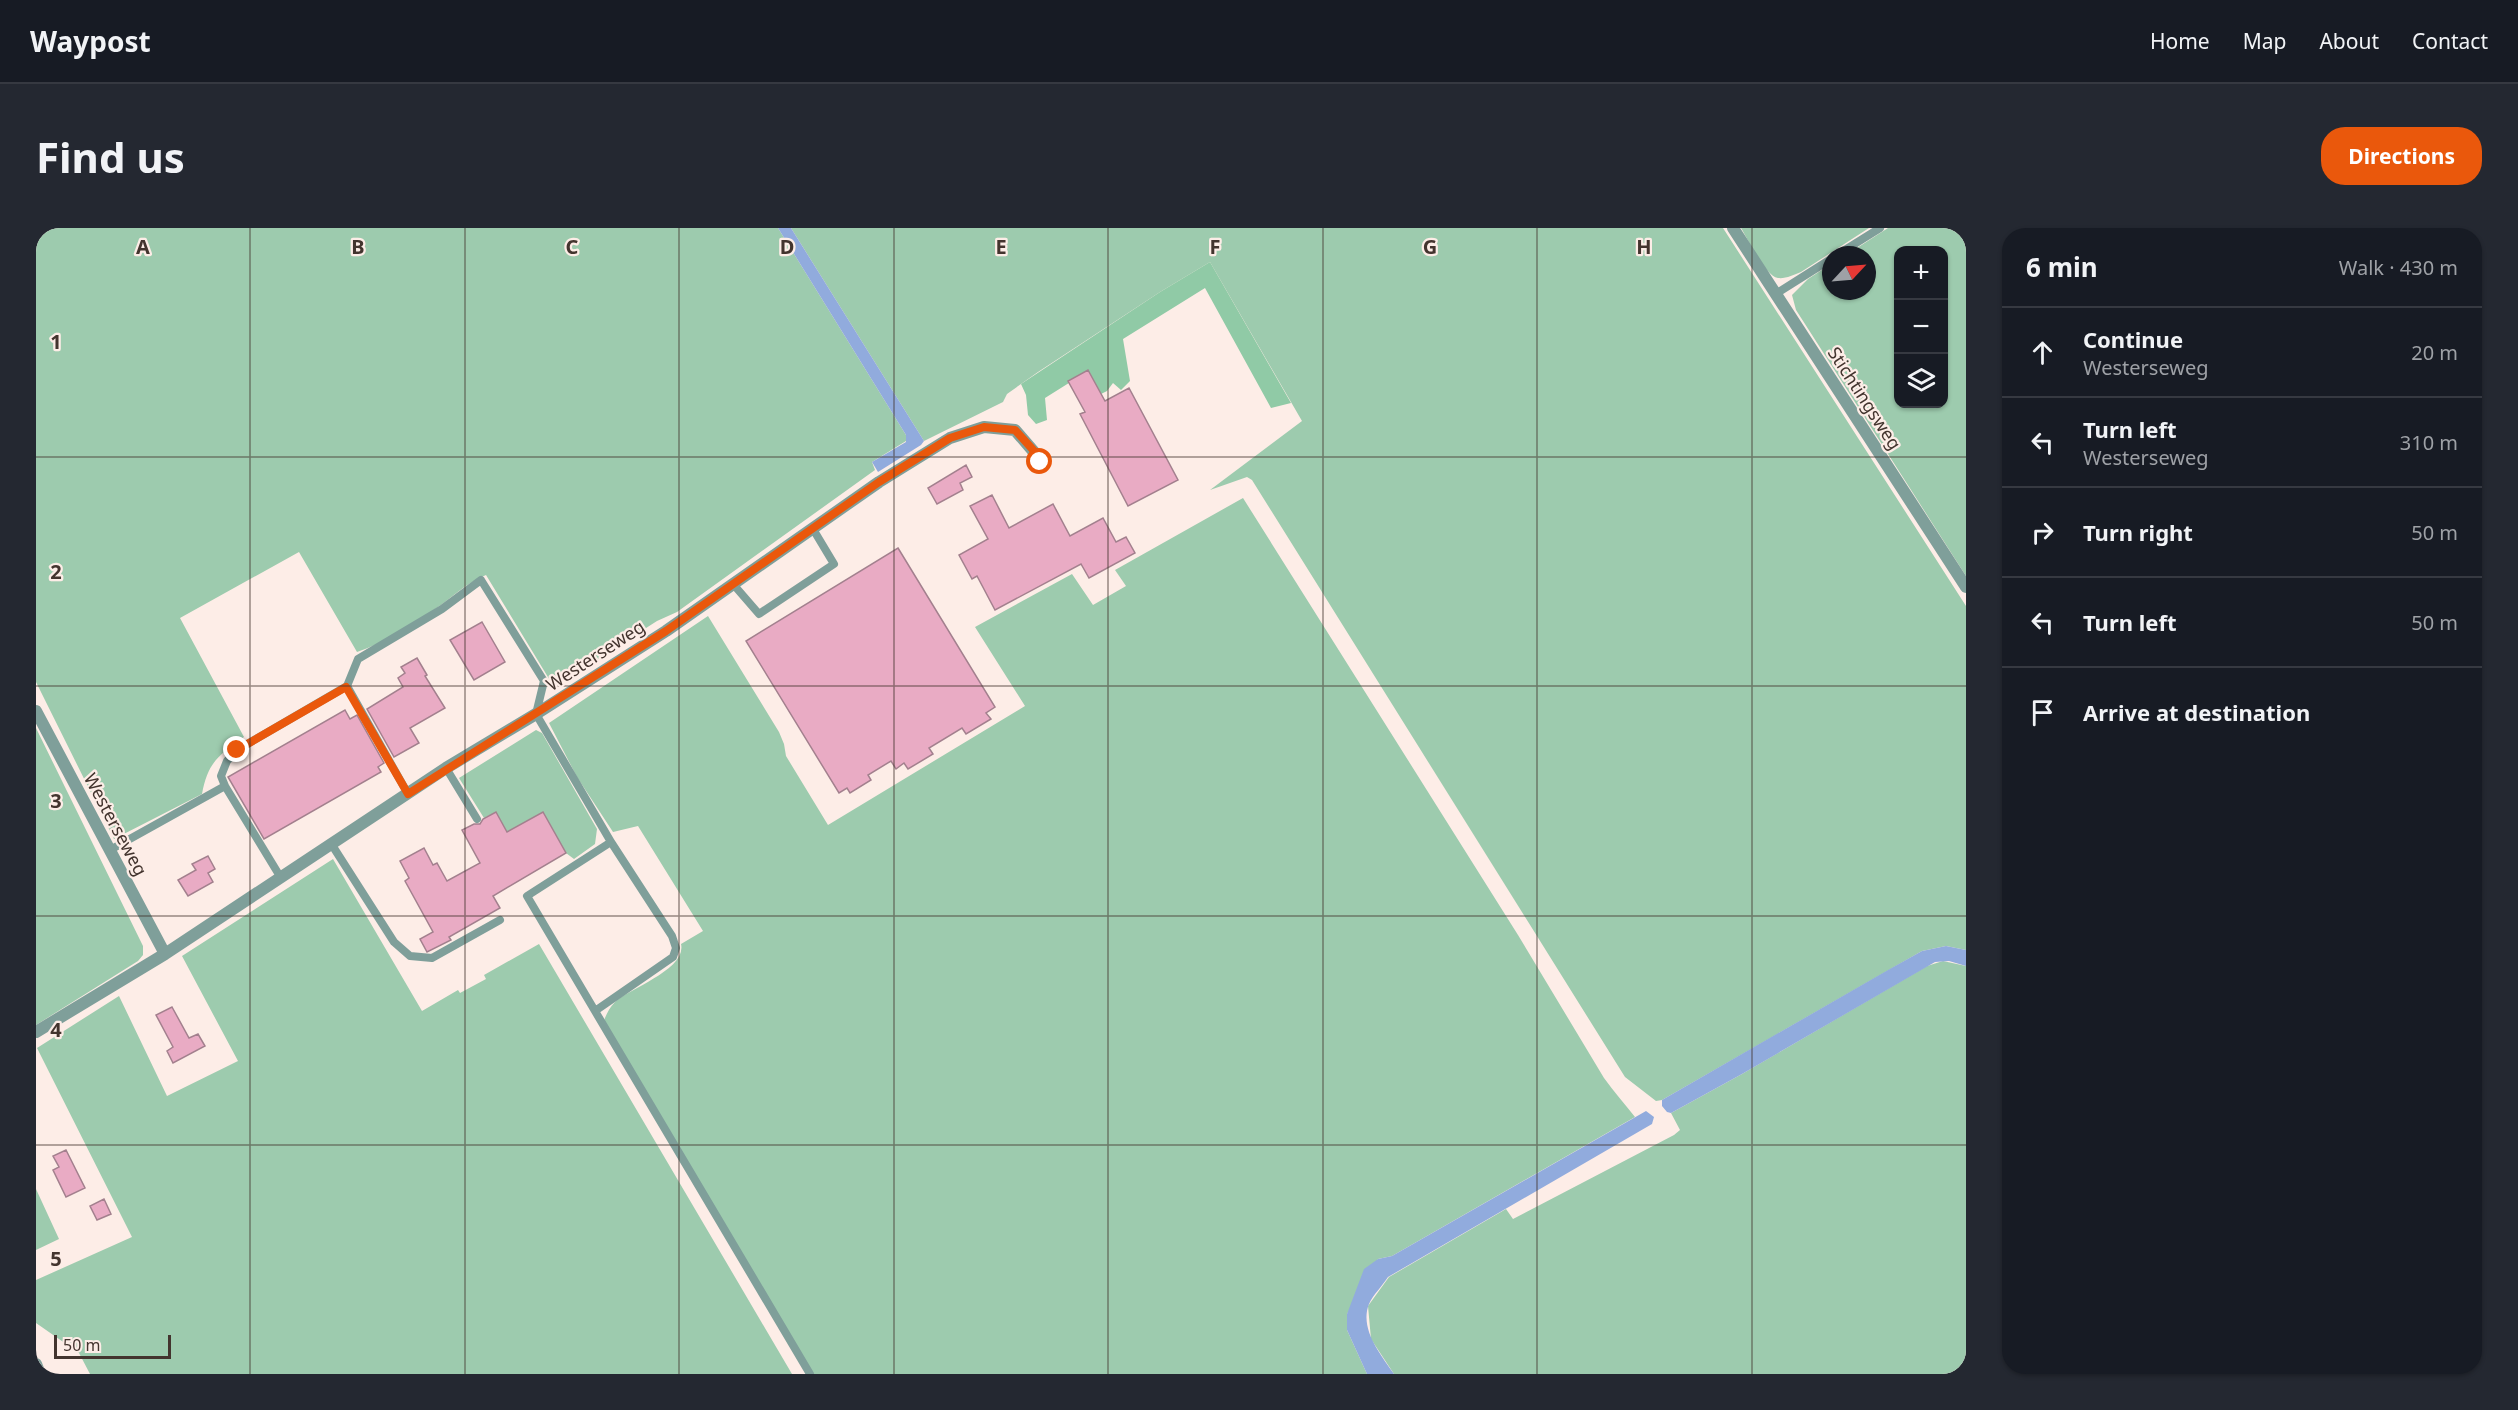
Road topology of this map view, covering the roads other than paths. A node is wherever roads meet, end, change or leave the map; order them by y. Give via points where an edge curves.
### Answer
1 (1734, 228) edge
2 (1880, 228) edge
3 (1851, 246) edge
4 (1822, 265) edge
5 (1776, 293) junction
6 (1040, 462) dead end
7 (813, 529) junction
8 (733, 585) junction
9 (1966, 587) edge
10 (346, 687) junction
11 (36, 711) edge
12 (536, 714) junction
13 (446, 768) junction
14 (225, 786) junction
15 (408, 794) junction
16 (477, 819) dead end
17 (610, 842) junction
18 (332, 845) junction
19 (110, 850) junction
20 (281, 878) junction
21 (500, 920) dead end
22 (165, 954) junction
23 (595, 1011) junction
24 (36, 1032) edge
25 (36, 1365) edge
26 (40, 1374) edge
27 (810, 1374) edge

1 - 5 street, Stichtingsweg
2 - 3 lane
4 - 5 lane
5 - 9 street, Stichtingsweg
6 - 7 street, Westerseweg via 1015,430 984,427 950,438
7 - 8 street, Westerseweg
7 - 8 lane via 834,564 759,614
8 - 12 street, Westerseweg
10 - 12 lane via 358,659 442,609 481,580 544,681
10 - 14 lane via 237,750 221,776
10 - 15 lane
11 - 19 street, Westerseweg
12 - 13 street, Westerseweg
12 - 17 lane
13 - 15 street, Westerseweg
13 - 16 lane
14 - 19 lane
14 - 20 lane
15 - 18 street, Westerseweg
17 - 23 lane via 676,948 673,957
17 - 23 lane via 527,896
18 - 20 street, Westerseweg
18 - 21 lane via 394,942 410,957 432,958
19 - 22 street, Westerseweg
20 - 22 street, Westerseweg
22 - 24 street, Westerseweg
23 - 27 lane
25 - 26 street

